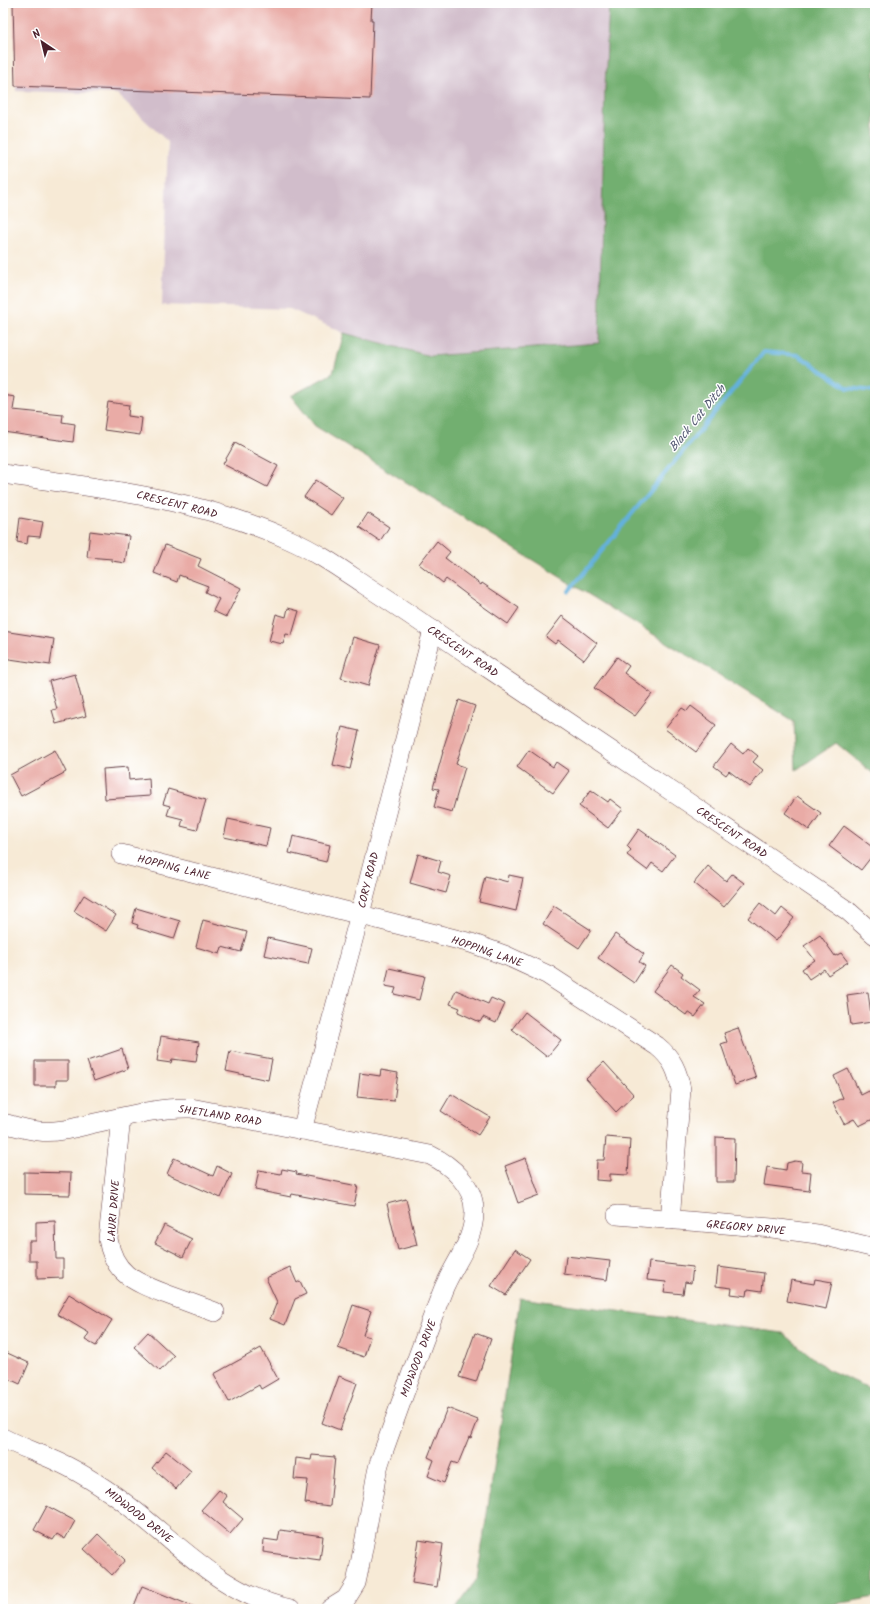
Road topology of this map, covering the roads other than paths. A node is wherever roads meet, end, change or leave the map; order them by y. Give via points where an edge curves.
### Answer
1 (3, 474) edge
2 (433, 630) junction
3 (122, 854) dead end
4 (360, 914) junction
5 (875, 935) edge
6 (121, 1118) junction
7 (3, 1123) edge
8 (302, 1130) junction
9 (391, 1148) joint
10 (616, 1215) dead end
11 (670, 1220) junction
12 (875, 1248) edge
13 (215, 1312) dead end
14 (3, 1438) edge
15 (291, 1609) edge
16 (330, 1609) edge

1 - 2 street, CRESCENT ROAD via 168,500 253,525 326,559
2 - 4 street, CORY ROAD
2 - 5 street, CRESCENT ROAD via 848,911
3 - 4 street, HOPPING LANE
4 - 8 street, CORY ROAD
4 - 11 street, HOPPING LANE via 471,943 507,956 548,975 665,1052 673,1062 681,1090
6 - 7 street, SHETLAND ROAD via 62,1130 40,1131
6 - 8 street, SHETLAND ROAD via 166,1108 191,1108
6 - 13 street, LAURI DRIVE via 108,1238 110,1251 124,1273 143,1285
8 - 9 street, SHETLAND ROAD
9 - 16 street, MIDWOOD DRIVE via 430,1155 454,1171 463,1181 475,1210 473,1228 468,1243 444,1288 380,1460 356,1583 346,1599
10 - 11 street, GREGORY DRIVE
11 - 12 street, GREGORY DRIVE via 817,1234
14 - 15 street, MIDWOOD DRIVE via 89,1478 225,1582 262,1601

